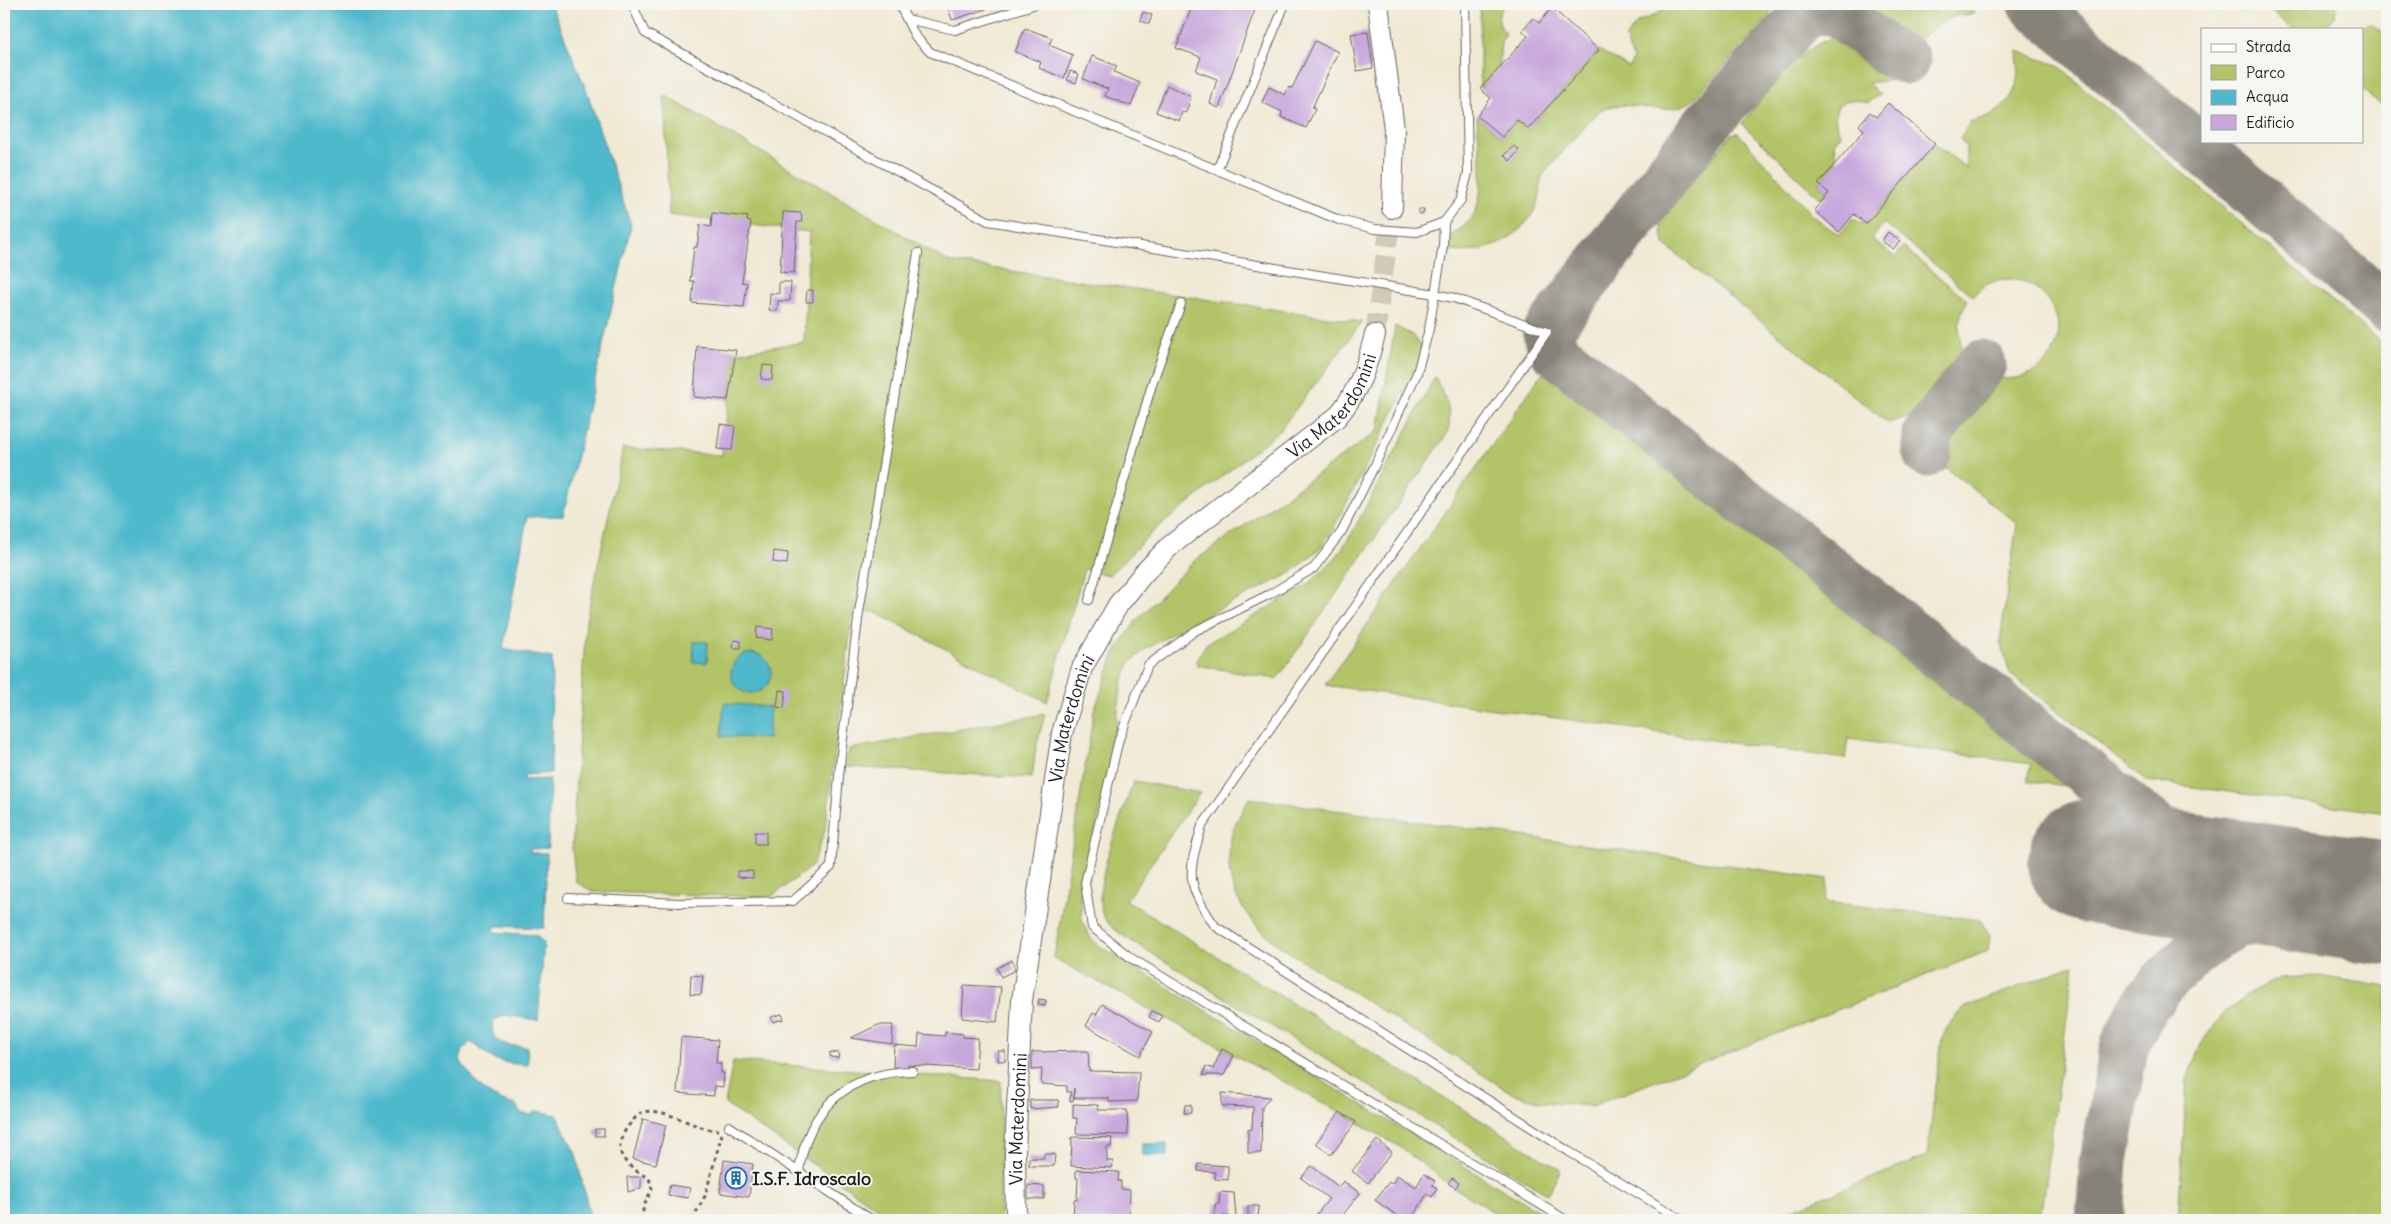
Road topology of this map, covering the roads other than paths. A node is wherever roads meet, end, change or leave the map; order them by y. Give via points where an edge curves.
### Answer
1 (632, 4) edge
2 (899, 4) edge
3 (1036, 4) edge
4 (1285, 4) edge
5 (1378, 4) edge
6 (1465, 4) edge
7 (907, 19) junction
8 (1217, 170) junction
9 (1392, 208) tunnel mouth
10 (1444, 222) junction
11 (918, 253) dead end
12 (1435, 294) junction
13 (1181, 304) dead end
14 (1375, 335) tunnel mouth
15 (1089, 600) dead end
16 (568, 898) dead end
17 (912, 1071) dead end
18 (730, 1126) dead end
19 (799, 1172) junction
20 (872, 1220) edge
21 (1016, 1220) edge
22 (1566, 1220) edge
23 (1682, 1220) edge

1 - 12 lane via 645,33 988,221
2 - 7 lane
3 - 7 lane via 955,30
4 - 8 lane
5 - 9 street via 1394,128
6 - 10 lane via 1468,173 1461,200
7 - 8 lane via 915,36 930,52
8 - 10 lane via 1339,220 1417,232
10 - 12 lane
11 - 16 lane via 859,612 840,754 831,867 793,902 680,903
12 - 22 lane via 1417,373 1342,531 1314,568 1195,631 1148,665 1119,739 1085,883 1092,927 1131,958
12 - 23 lane via 1547,332 1202,826 1191,861 1191,882 1197,899 1215,926
13 - 15 lane via 1153,381
14 - 21 street, Via Materdomini via 1363,377 1352,400 1337,417 1170,546 1118,606 1082,668 1062,733 1022,1000 1015,1153
17 - 19 lane via 865,1078 829,1102 802,1147
18 - 19 lane
19 - 20 lane

